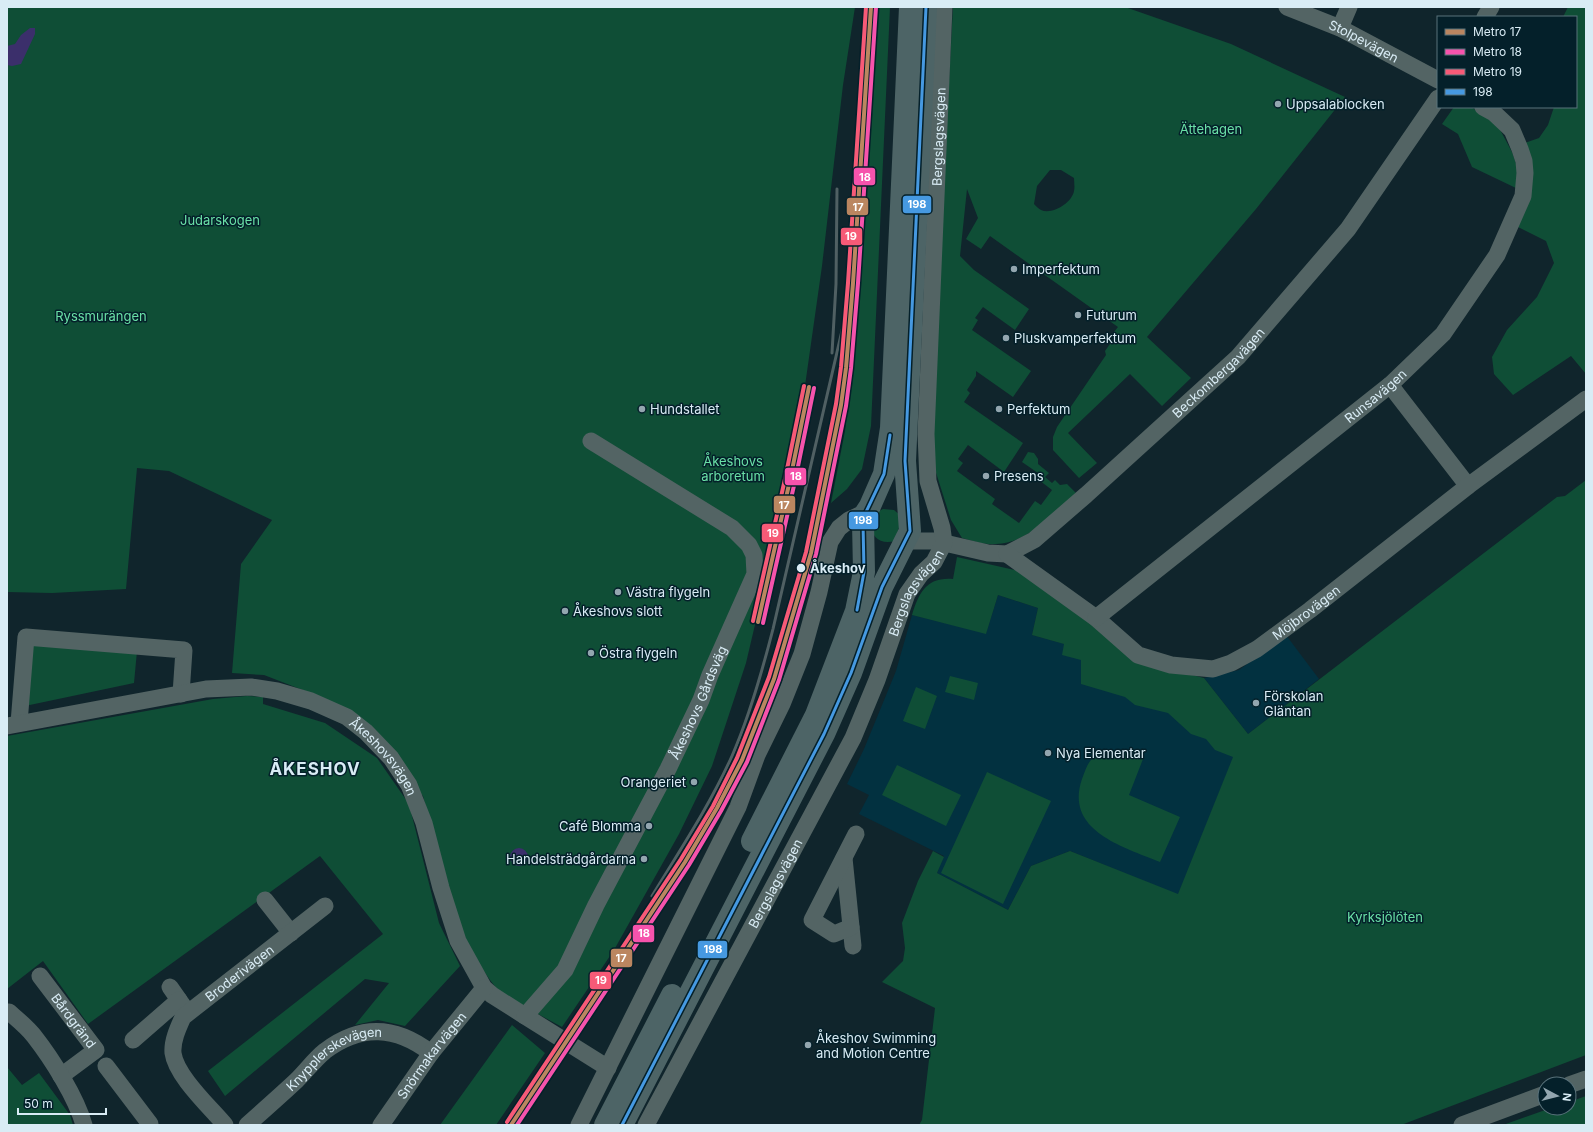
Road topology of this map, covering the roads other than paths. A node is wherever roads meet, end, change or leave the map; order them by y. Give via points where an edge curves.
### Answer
1 (910, 7) edge
2 (926, 7) edge
3 (944, 7) edge
4 (1287, 7) edge
5 (1349, 7) edge
6 (1491, 7) edge
7 (1486, 16) edge
8 (1340, 28) junction
9 (1437, 79) edge
10 (1437, 99) edge
11 (1486, 108) edge
12 (1390, 385) junction
13 (1586, 399) edge
14 (591, 441) dead end
15 (1468, 486) junction
16 (866, 522) junction
17 (907, 531) junction
18 (940, 542) junction
19 (1007, 554) junction
20 (1096, 618) junction
21 (180, 694) junction
22 (13, 724) edge
23 (856, 834) dead end
24 (844, 858) junction
25 (265, 900) dead end
26 (325, 906) dead end
27 (851, 928) junction
28 (291, 933) junction
29 (853, 946) dead end
30 (40, 976) dead end
31 (484, 988) junction
32 (179, 1000) junction
33 (9, 1012) dead end
34 (525, 1016) junction
35 (133, 1040) dead end
36 (431, 1053) junction
37 (106, 1066) dead end
38 (608, 1068) junction
39 (61, 1076) junction
40 (1537, 1097) edge
41 (150, 1124) dead end
42 (647, 1124) edge
43 (84, 1125) edge
44 (225, 1125) edge
45 (247, 1125) edge
46 (381, 1125) edge
47 (579, 1125) edge
48 (605, 1125) edge
49 (622, 1125) edge
50 (1462, 1125) edge

1 - 16 main road via 891,428 884,472
2 - 17 main road, Bergslagsvägen via 905,461
3 - 18 street, Bergslagsvägen via 926,434 928,481 942,528
4 - 8 street, Stolpevägen
5 - 8 street
6 - 7 street
8 - 9 street, Stolpevägen
10 - 19 street, Beckombergavägen via 1348,229 1238,357 1034,540
11 - 12 street, Runsavägen via 1512,130 1524,161 1523,196 1497,255 1443,334
12 - 15 street
12 - 20 street, Runsavägen
13 - 15 street, Möjbrovägen
14 - 34 street, Åkeshovs Gårdsväg via 732,528 749,545 754,555 755,574 701,700 668,769 596,905 565,970
15 - 20 street, Möjbrovägen via 1310,610 1257,649 1231,663 1213,669 1171,666 1138,655
16 - 17 main road via 871,545 881,549 892,550
16 - 17 main road via 883,502 892,502 902,508
16 - 38 street via 849,520 839,528 830,542 802,654 782,704 757,755 738,807
16 - 48 main road via 864,572 856,611 816,715
17 - 18 street
17 - 49 main road, Bergslagsvägen via 824,734
18 - 19 street via 988,553
18 - 42 street, Bergslagsvägen via 934,562 921,574 907,594 877,680 853,738
19 - 20 street, Möjbrovägen
21 - 22 street, Åkeshovsvägen
21 - 22 street via 184,650 26,637
21 - 31 street, Åkeshovsvägen via 206,689 251,687 277,691 311,701 347,717 366,732 391,758 409,785 424,823 458,941
23 - 24 street
24 - 27 street
24 - 27 street via 812,920 834,934
25 - 28 street
26 - 28 street, Broderivägen
27 - 29 street
28 - 32 street, Broderivägen
30 - 39 street, Bårdgränd via 96,1050
31 - 34 street, Åkeshovsvägen
31 - 36 street, Snörmakarvägen
32 - 35 street, Broderivägen
32 - 44 street, Broderivägen via 183,1017 176,1034 173,1053 179,1072
33 - 39 street via 33,1035
34 - 38 street, Åkeshovsvägen
36 - 45 street, Knypplerskevägen via 418,1043 388,1032 371,1031 352,1036 325,1052
36 - 46 street, Snörmakarvägen
37 - 41 street
38 - 47 street
39 - 43 street via 82,1115
40 - 50 street

